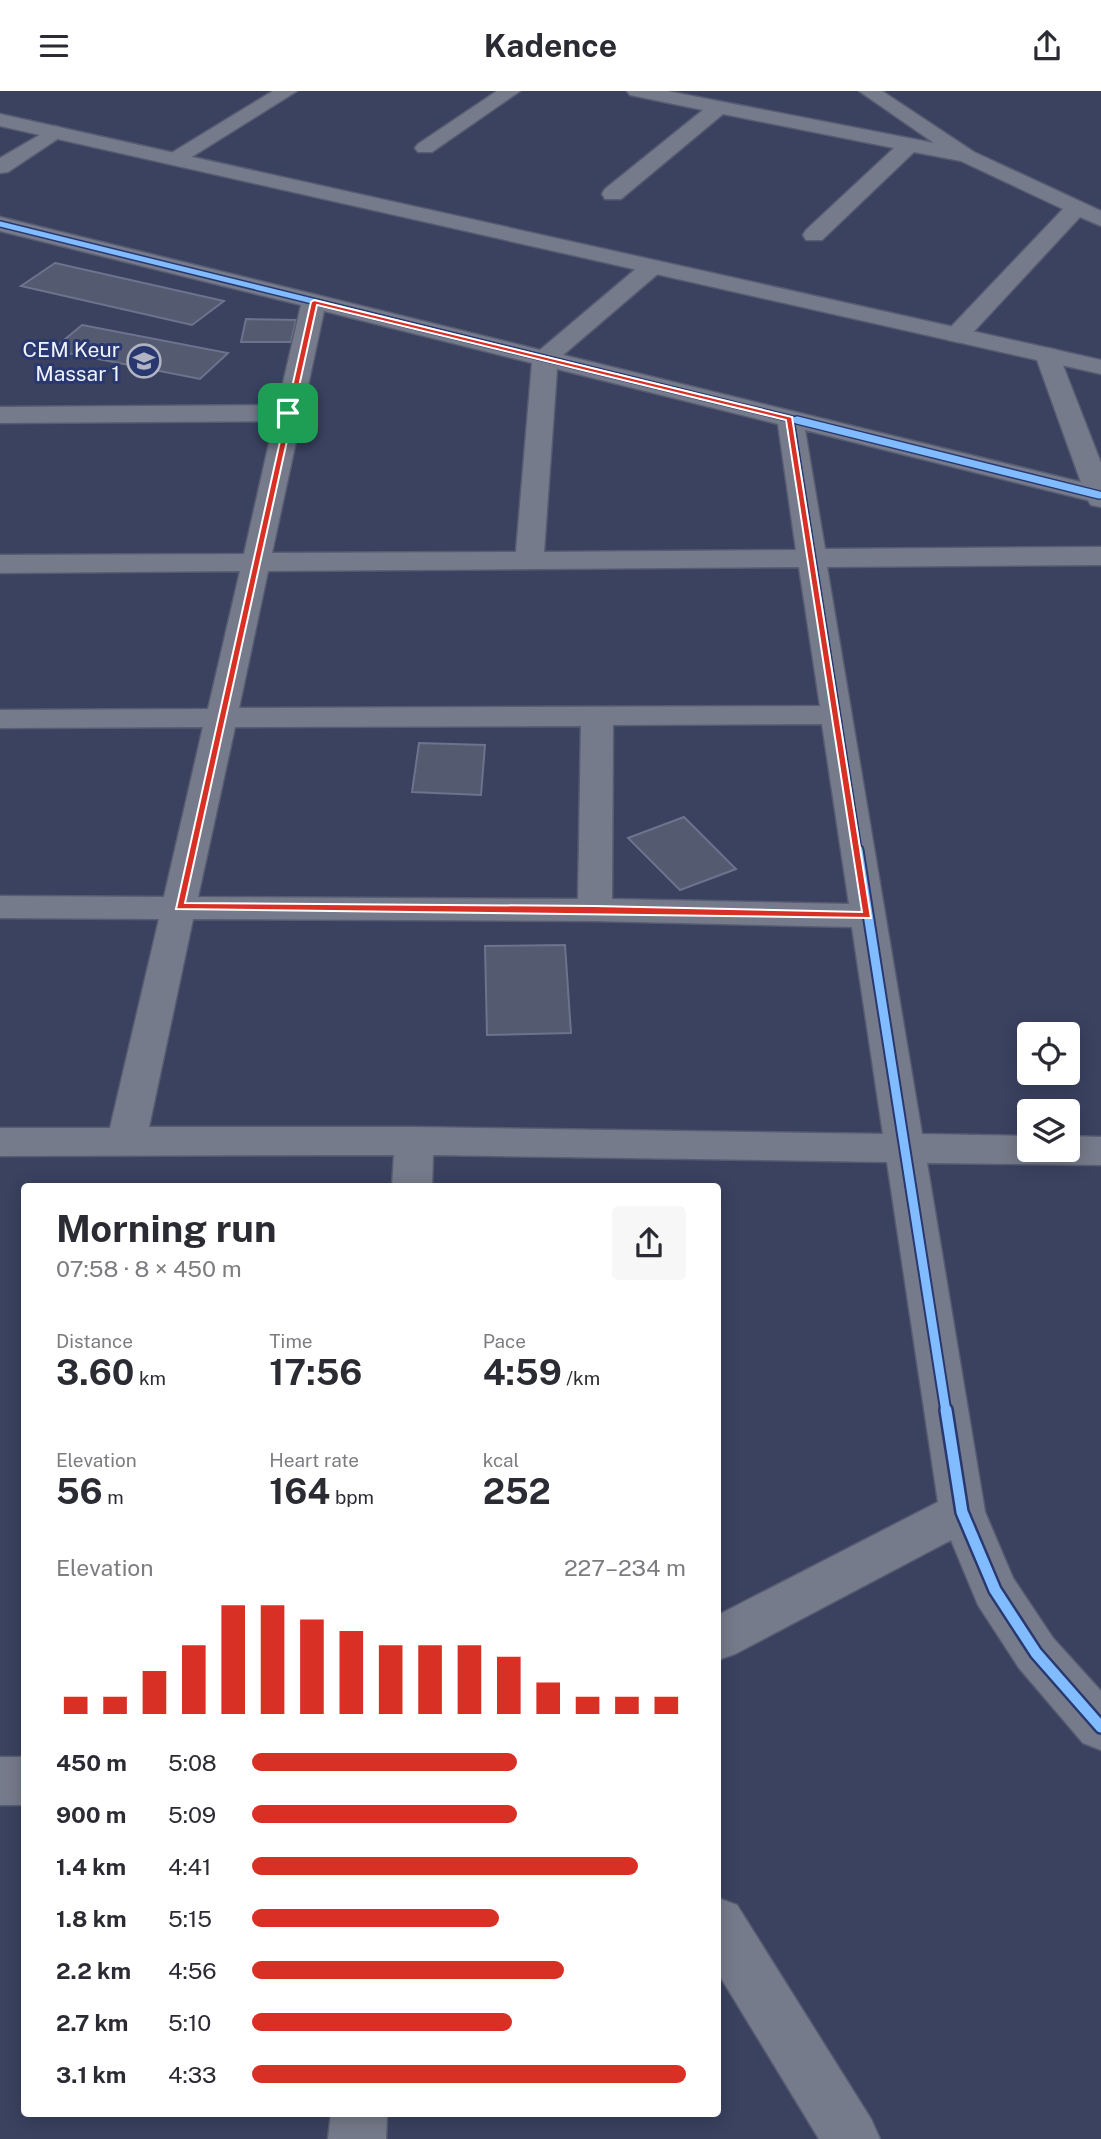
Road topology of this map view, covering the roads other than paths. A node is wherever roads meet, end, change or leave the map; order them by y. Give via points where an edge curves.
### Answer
1 (287, 91) edge
2 (510, 91) edge
3 (869, 91) edge
4 (644, 92) edge
5 (719, 107) junction
6 (0, 120) edge
7 (55, 132) junction
8 (910, 144) junction
9 (425, 148) dead end
10 (967, 156) junction
11 (175, 159) junction
12 (0, 167) edge
13 (613, 194) dead end
14 (1077, 207) junction
15 (1101, 219) edge
16 (0, 225) edge
17 (814, 235) dead end
18 (652, 267) junction
19 (314, 302) junction
20 (957, 335) junction
21 (1048, 355) junction
22 (545, 358) junction
23 (1101, 367) edge
24 (288, 413) junction
25 (0, 415) edge
26 (790, 419) junction
27 (1100, 497) edge
28 (1101, 556) edge
29 (811, 558) junction
30 (529, 560) junction
31 (256, 563) junction
32 (0, 564) edge
33 (836, 715) junction
34 (597, 716) junction
35 (221, 717) junction
36 (0, 719) edge
37 (0, 907) edge
38 (179, 907) junction
39 (595, 909) junction
40 (868, 916) junction
41 (0, 1142) edge
42 (414, 1142) junction
43 (126, 1143) junction
44 (905, 1149) junction
45 (1101, 1151) edge
46 (412, 1183) edge
47 (961, 1512) junction
48 (721, 1637) edge
49 (1101, 1727) edge
50 (0, 1781) edge
51 (21, 1781) edge
52 (721, 1929) edge
53 (359, 2117) edge
54 (357, 2139) edge
55 (851, 2139) edge

1 - 11 street
2 - 9 street
3 - 10 street
4 - 5 street
5 - 8 street
5 - 13 street
6 - 7 street
7 - 11 street
7 - 12 street
8 - 10 street
8 - 17 street
10 - 14 street
11 - 18 street
14 - 15 street
14 - 20 street
16 - 19 street
18 - 20 street
18 - 22 street
19 - 22 street
19 - 24 street
20 - 21 street
21 - 23 street
21 - 27 street
22 - 26 street
22 - 30 street
24 - 25 street
24 - 31 street
26 - 27 street
26 - 29 street
28 - 29 street
29 - 30 street
29 - 33 street
30 - 31 street
31 - 32 street
31 - 35 street
33 - 34 street
33 - 40 street
34 - 35 street
34 - 39 street
35 - 36 street
35 - 38 street
37 - 38 street
38 - 39 street
38 - 43 street
39 - 40 street
40 - 44 street
41 - 43 street
42 - 43 street
42 - 44 street
42 - 46 street
44 - 45 street
44 - 47 street
47 - 48 street
47 - 49 street via 995,1590 1036,1653
50 - 51 street
52 - 55 street
53 - 54 street

